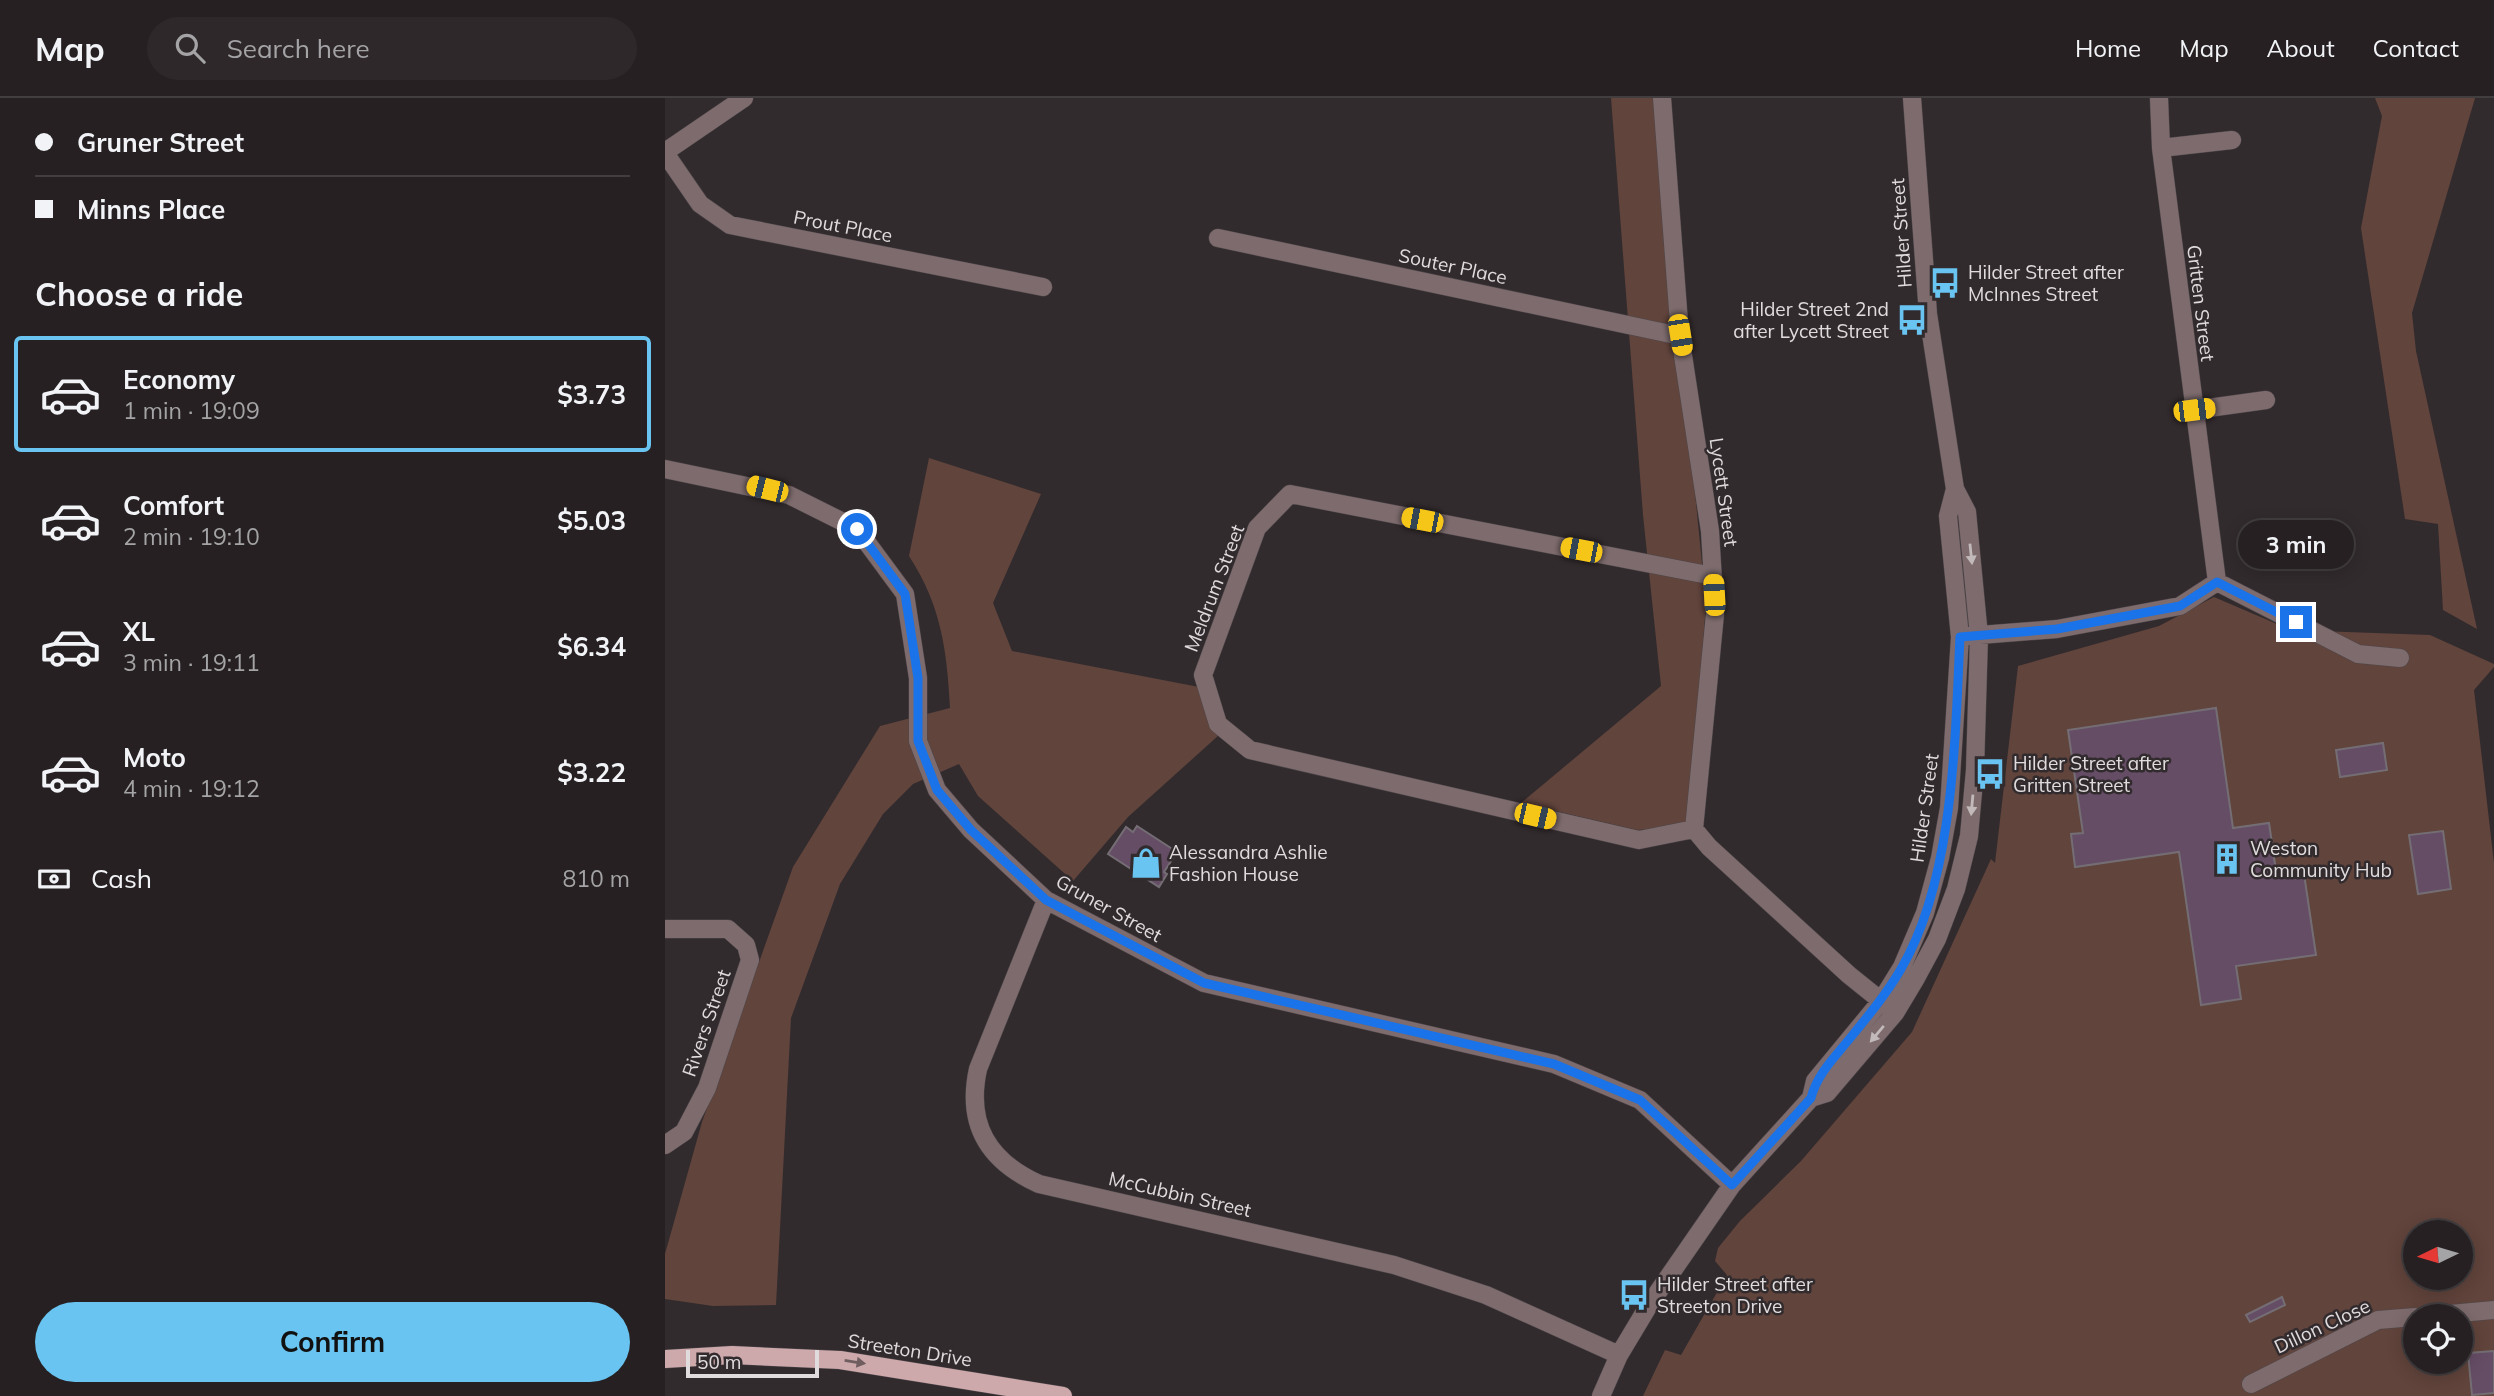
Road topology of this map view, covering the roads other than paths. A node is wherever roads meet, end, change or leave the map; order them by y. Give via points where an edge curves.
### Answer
1 (744, 98) edge
2 (1662, 98) edge
3 (1912, 98) edge
4 (2159, 98) edge
5 (2232, 140) dead end
6 (2161, 148) junction
7 (665, 153) edge
8 (1218, 238) dead end
9 (1043, 287) dead end
10 (1680, 335) junction
11 (2266, 400) dead end
12 (2194, 410) junction
13 (665, 469) edge
14 (1955, 489) junction
15 (1713, 576) junction
16 (2217, 582) junction
17 (1979, 636) junction
18 (1960, 637) junction
19 (2400, 658) dead end
20 (1694, 829) junction
21 (1046, 900) junction
22 (665, 929) edge
23 (1881, 1001) junction
24 (1895, 1013) junction
25 (1811, 1098) junction
26 (665, 1145) edge
27 (1732, 1185) junction
28 (2494, 1310) edge
29 (2473, 1312) edge
30 (2403, 1318) edge
31 (1619, 1355) junction
32 (665, 1359) edge
33 (2251, 1384) dead end
34 (1063, 1396) edge
35 (1601, 1396) edge

1 - 7 street
2 - 10 street, Lycett Street
3 - 14 street, Hilder Street via 1928,314
4 - 6 street, Gritten Street
5 - 6 street
6 - 12 street, Gritten Street
7 - 9 street, Prout Place via 700,204 730,225
8 - 10 street, Souter Place
10 - 15 street, Lycett Street
11 - 12 street
12 - 16 street, Gritten Street
13 - 21 street, Gruner Street via 789,495 857,529 905,594 918,678 918,741 937,790 971,830
14 -> 17 street, Hilder Street via 1967,512
14 - 18 street, Hilder Street via 1948,516
15 - 20 street, Lycett Street via 1715,614
15 - 20 street, Meldrum Street via 1290,494 1257,528 1203,675 1218,724 1249,750 1639,840
16 - 17 street via 2180,606 2057,629
16 - 19 street via 2358,653
17 - 18 street
17 -> 24 street, Hilder Street via 1969,836 1937,939
18 - 23 street, Hilder Street via 1949,808 1940,858 1925,913 1902,967
20 - 23 street
21 - 27 street, Gruner Street via 1204,983 1554,1064 1640,1100
21 - 31 street, McCubbin Street via 974,1087 977,1121 1009,1168 1039,1184 1394,1265 1486,1295
22 - 26 street, Rivers Street via 728,929 746,945 750,960 707,1088 684,1132
23 - 24 street
23 - 25 street, Hilder Street via 1815,1081
24 -> 25 street, Hilder Street via 1827,1093
25 - 27 street, Hilder Street
27 - 31 street, Hilder Street
28 - 29 street
30 - 33 street, Dillon Close via 2378,1320
31 - 35 street, Hilder Street
32 -> 34 main road, Streeton Drive via 732,1355 840,1360

